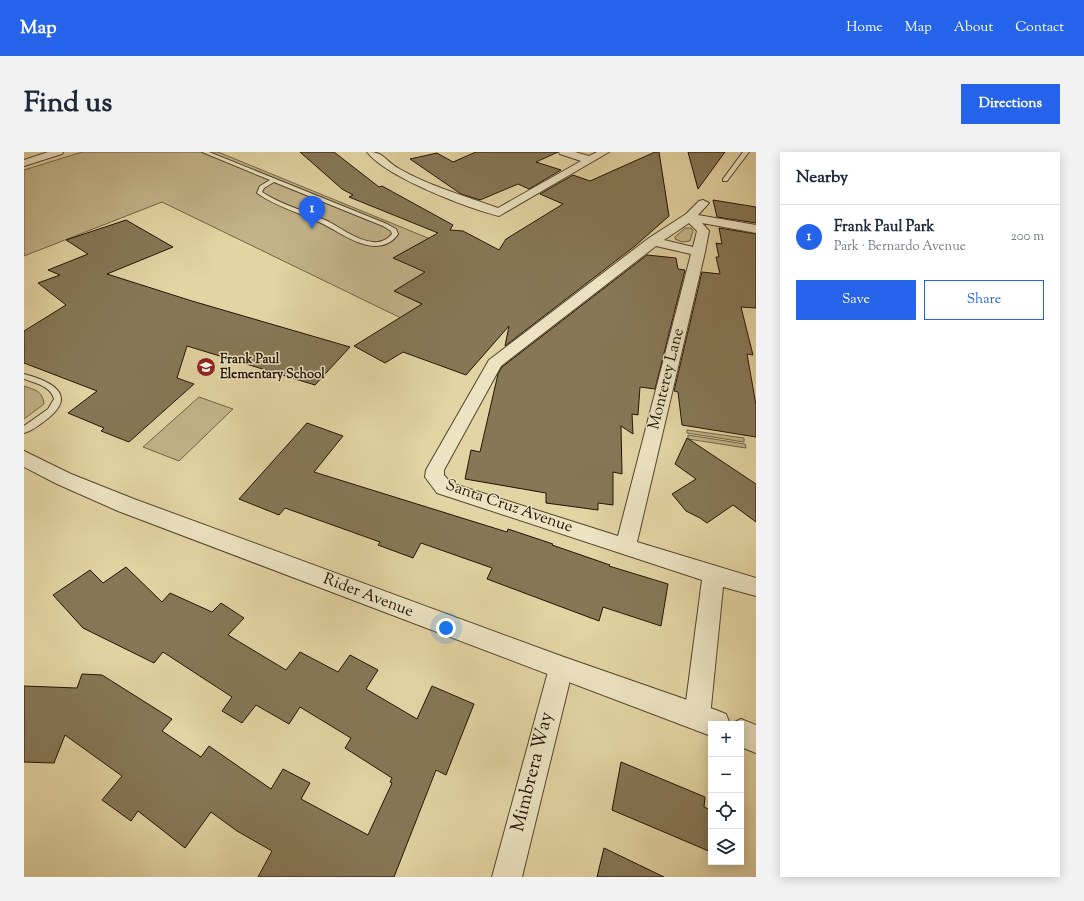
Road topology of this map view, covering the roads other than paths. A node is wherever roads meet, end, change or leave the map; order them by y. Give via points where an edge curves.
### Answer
1 (205, 152) edge
2 (372, 152) edge
3 (564, 152) edge
4 (604, 152) edge
5 (746, 152) edge
6 (51, 153) edge
7 (590, 160) junction
8 (24, 163) edge
9 (274, 180) junction
10 (725, 180) dead end
11 (703, 203) dead end
12 (690, 218) junction
13 (756, 229) edge
14 (653, 241) junction
15 (699, 252) junction
16 (24, 376) edge
17 (24, 430) edge
18 (24, 458) edge
19 (626, 546) junction
20 (713, 575) junction
21 (756, 587) edge
22 (561, 668) junction
23 (707, 720) edge
24 (744, 734) edge
25 (756, 739) edge
26 (507, 877) edge

1 - 9 lane
2 - 7 street via 394,170 433,188 499,212
3 - 7 street
4 - 7 street
5 - 10 lane
6 - 8 street
9 - 9 lane via 262,186 259,192 360,240 375,244 389,240 395,234 394,230 385,225
11 - 12 street
12 - 13 street
12 - 14 street, Santa Cruz Avenue
12 - 15 street, Monterey Lane via 703,231
14 - 15 street
14 - 19 street, Santa Cruz Avenue via 495,363 435,470 434,477 444,488
15 - 19 street, Monterey Lane
16 - 17 lane via 51,387 59,398 56,406
18 - 22 street, Rider Avenue via 64,479 126,505
19 - 20 street, Santa Cruz Avenue
20 - 21 street, Santa Cruz Avenue
20 - 23 street
22 - 23 street, Rider Avenue
22 - 26 street, Mimbrera Way
24 - 25 street

